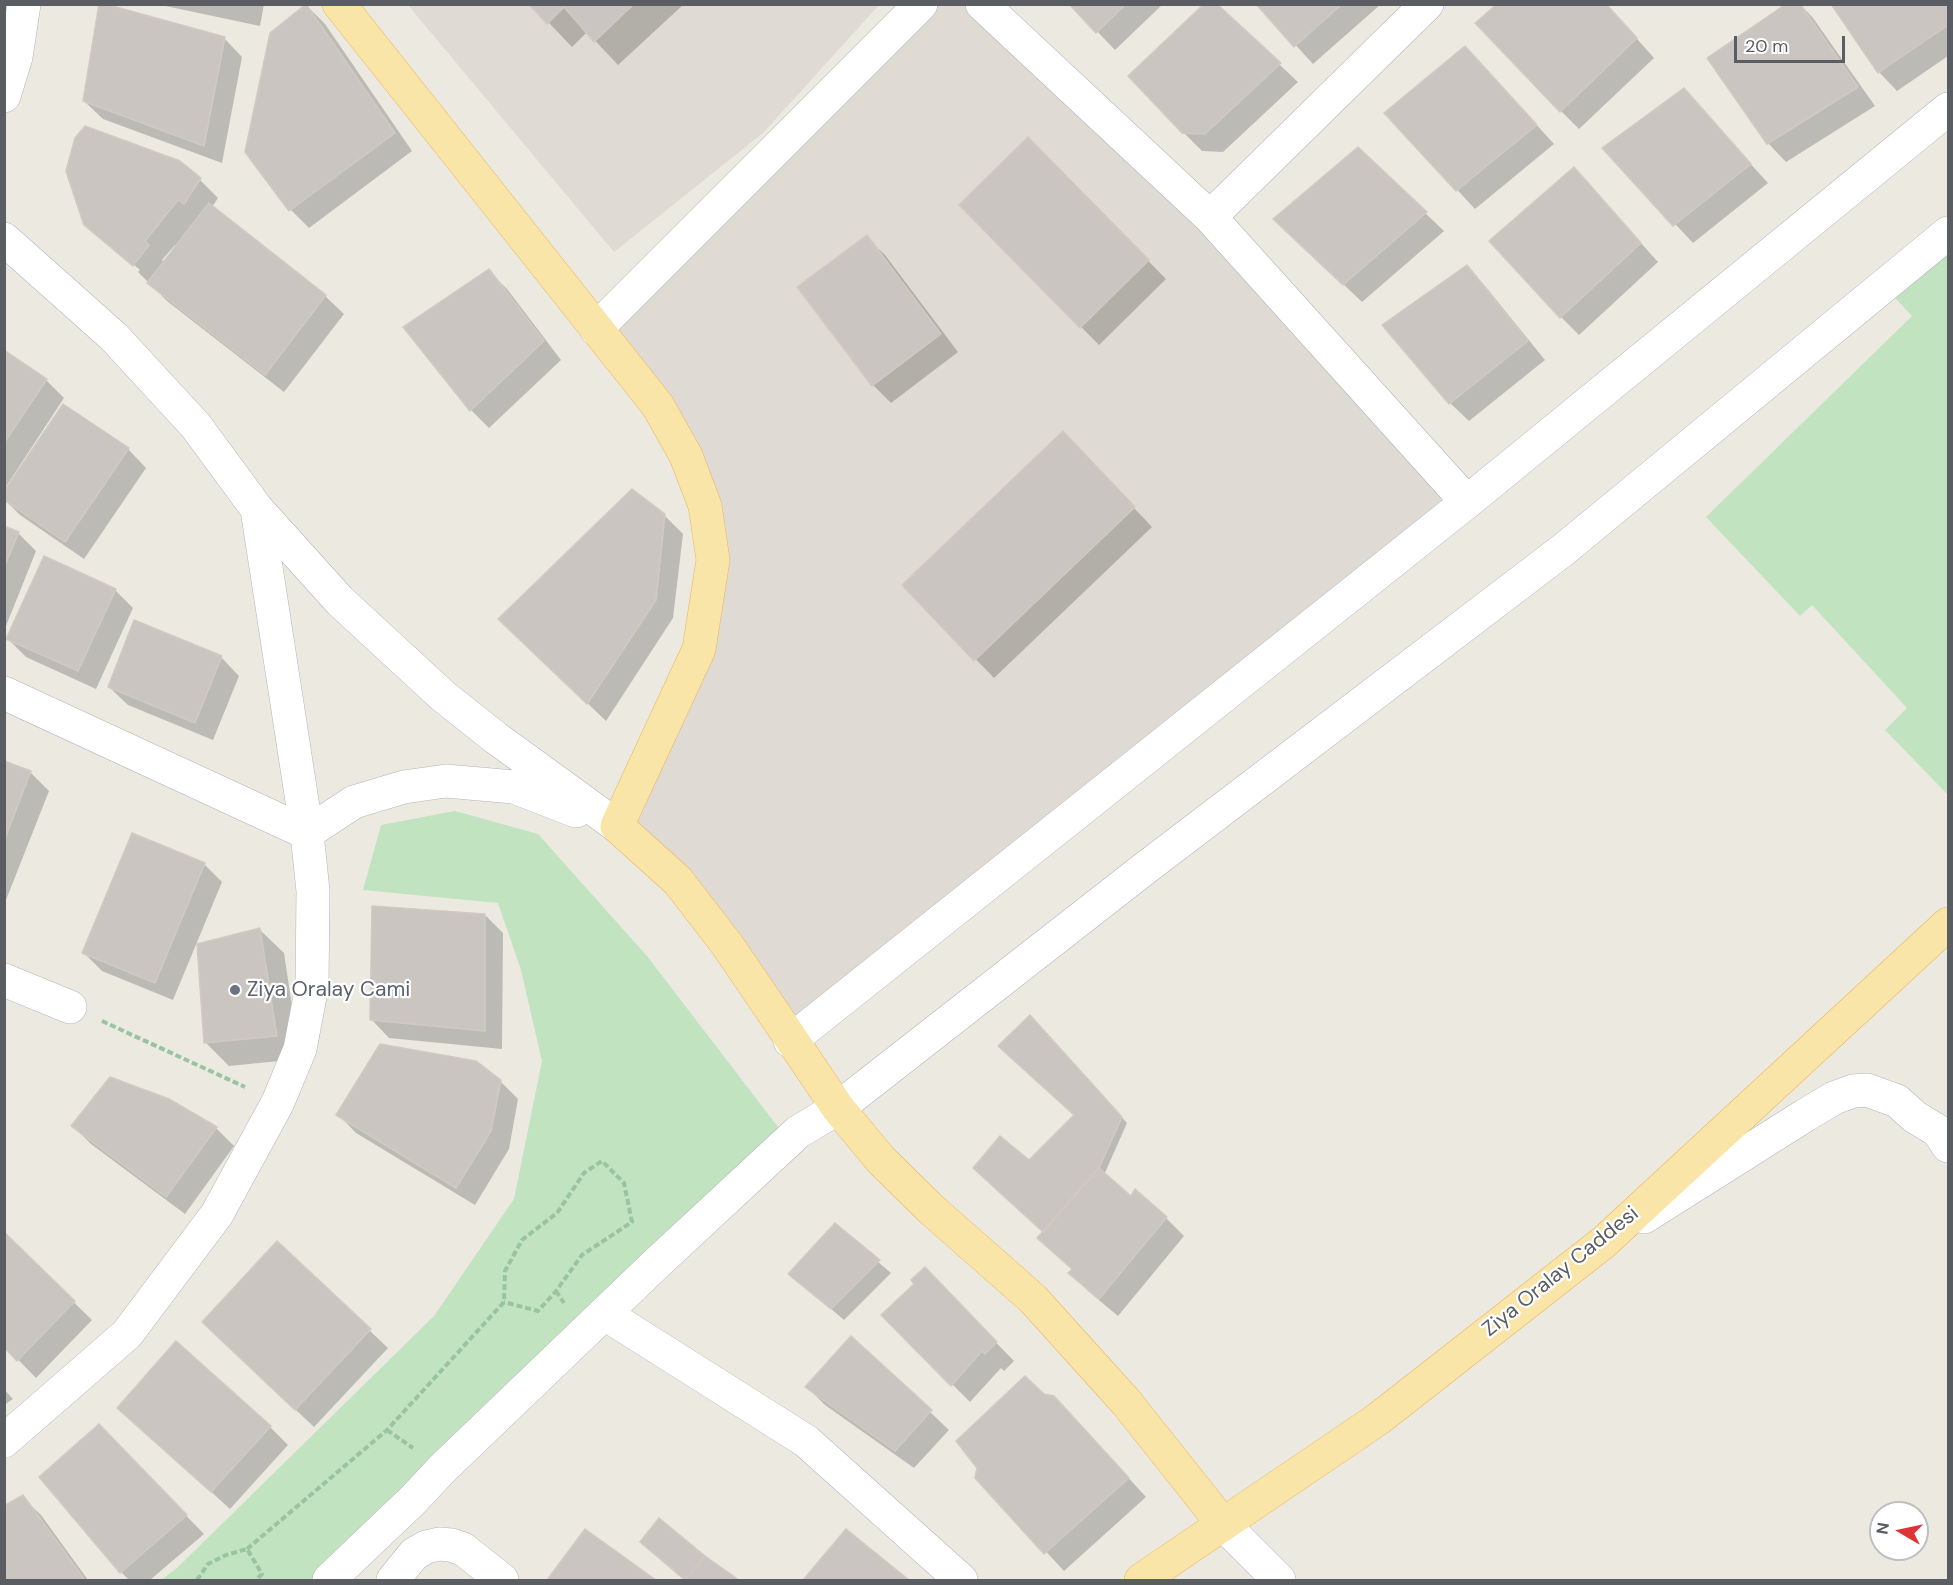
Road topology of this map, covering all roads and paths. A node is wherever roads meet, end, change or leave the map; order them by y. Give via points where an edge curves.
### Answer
1 (24, 4) edge
2 (339, 4) edge
3 (921, 4) edge
4 (982, 4) edge
5 (1427, 4) edge
6 (4, 96) edge
7 (1948, 109) edge
8 (1210, 217) junction
9 (1948, 233) edge
10 (4, 238) edge
11 (596, 329) junction
12 (1467, 502) junction
13 (257, 509) junction
14 (4, 693) edge
15 (617, 826) junction
16 (307, 833) junction
17 (1948, 924) edge
18 (4, 980) edge
19 (70, 1006) joint
20 (790, 1041) junction
21 (278, 1102) junction
22 (838, 1108) junction
23 (1948, 1146) edge
24 (1604, 1242) junction
25 (504, 1302) junction
26 (605, 1314) junction
27 (4, 1441) edge
28 (1223, 1524) junction
29 (247, 1550) junction
30 (196, 1581) edge
31 (256, 1581) edge
32 (329, 1581) edge
33 (393, 1581) edge
34 (502, 1581) edge
35 (960, 1581) edge
36 (1141, 1581) edge
37 (1279, 1581) edge

1 - 6 street via 16,57
2 - 11 main road
3 - 11 street
4 - 8 street
5 - 8 street
7 - 12 street
8 - 12 street
9 - 22 street via 1563,550
10 - 13 street via 114,337 196,426
11 - 15 main road via 658,406 686,456 705,506 713,560 699,649
12 - 20 street
13 - 15 street via 340,601 443,696
13 - 16 street
14 - 16 street
15 - 16 street via 514,787 446,781 404,787 354,802
15 - 20 main road via 678,881 728,946
16 - 21 street via 313,891 312,986 300,1049
17 - 24 main road, Ziya Oralay Caddesi
18 - 19 street
19 - 21 path
20 - 22 main road
21 - 27 street via 217,1214 127,1334
22 - 26 street via 798,1132
22 - 28 main road via 881,1160 932,1210 1033,1299 1126,1402
23 - 24 street via 1938,1131 1897,1101 1867,1090 1853,1091 1804,1116
24 - 28 main road, Ziya Oralay Caddesi via 1378,1419
25 - 25 path via 505,1271 522,1240 557,1213 584,1173 602,1161 624,1183 632,1222 582,1255 538,1311
25 - 29 path via 387,1430
26 - 32 street
26 - 35 street via 806,1441
28 - 36 main road, Ziya Oralay Caddesi
28 - 37 street
29 - 30 path via 208,1564
29 - 31 path via 262,1574
33 - 34 street via 414,1554 439,1544 463,1549

